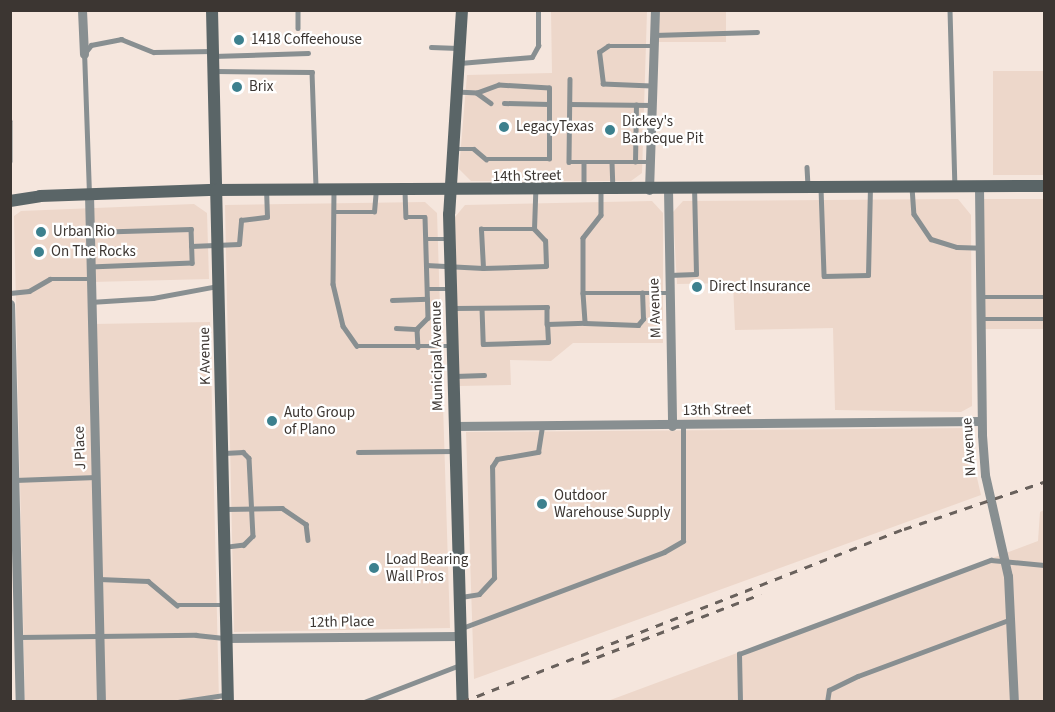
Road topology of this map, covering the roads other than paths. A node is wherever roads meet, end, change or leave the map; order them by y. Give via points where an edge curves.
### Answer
1 (82, 10) edge
2 (212, 10) edge
3 (298, 10) edge
4 (462, 10) edge
5 (538, 10) edge
6 (655, 10) edge
7 (950, 10) edge
8 (298, 28) dead end
9 (757, 32) dead end
10 (654, 35) junction
11 (654, 46) junction
12 (431, 47) dead end
13 (458, 48) junction
14 (308, 52) dead end
15 (84, 54) junction
16 (213, 54) junction
17 (457, 63) junction
18 (213, 71) junction
19 (570, 80) dead end
20 (652, 86) junction
21 (456, 92) junction
22 (477, 93) junction
23 (491, 103) dead end
24 (504, 103) dead end
25 (549, 104) junction
26 (570, 104) junction
27 (636, 105) junction
28 (652, 105) junction
29 (10, 121) edge
30 (452, 148) junction
31 (10, 161) edge
32 (584, 162) junction
33 (612, 162) junction
34 (635, 162) junction
35 (650, 162) junction
36 (807, 167) dead end
37 (1044, 186) edge
38 (912, 187) junction
39 (956, 187) junction
40 (980, 187) junction
41 (814, 188) junction
42 (870, 188) junction
43 (668, 189) junction
44 (694, 189) junction
45 (216, 190) junction
46 (266, 190) junction
47 (536, 190) junction
48 (585, 190) junction
49 (607, 190) junction
50 (649, 190) junction
51 (316, 191) junction
52 (334, 191) junction
53 (376, 191) junction
54 (405, 191) junction
55 (450, 191) junction
56 (89, 194) junction
57 (10, 201) edge
58 (334, 212) junction
59 (534, 229) junction
60 (89, 232) junction
61 (426, 239) junction
62 (450, 239) junction
63 (217, 245) junction
64 (191, 246) junction
65 (981, 248) junction
66 (450, 264) junction
67 (426, 265) junction
68 (90, 267) junction
69 (483, 268) junction
70 (669, 274) junction
71 (90, 279) junction
72 (218, 286) junction
73 (450, 289) junction
74 (427, 290) junction
75 (10, 293) edge
76 (584, 293) junction
77 (642, 293) junction
78 (669, 293) junction
79 (981, 297) junction
80 (1044, 297) edge
81 (427, 299) junction
82 (392, 300) dead end
83 (90, 302) junction
84 (10, 304) edge
85 (451, 308) junction
86 (482, 308) junction
87 (981, 320) junction
88 (1044, 320) edge
89 (585, 323) junction
90 (547, 324) junction
91 (396, 328) dead end
92 (417, 329) junction
93 (452, 346) junction
94 (418, 348) junction
95 (484, 375) dead end
96 (452, 376) junction
97 (981, 421) junction
98 (683, 425) junction
99 (453, 426) junction
100 (542, 426) junction
101 (672, 426) junction
102 (454, 451) junction
103 (358, 452) dead end
104 (222, 453) junction
105 (96, 477) junction
106 (15, 480) junction
107 (251, 508) junction
108 (223, 509) junction
109 (13, 532) edge
110 (308, 540) dead end
111 (224, 547) junction
112 (1006, 559) junction
113 (1044, 565) edge
114 (99, 579) junction
115 (458, 597) junction
116 (225, 605) junction
117 (1011, 618) junction
118 (459, 632) junction
119 (20, 637) junction
120 (226, 638) junction
121 (100, 639) junction
122 (461, 664) junction
123 (227, 698) edge
124 (20, 702) edge
125 (101, 702) edge
126 (178, 702) edge
127 (364, 702) edge
128 (463, 702) edge
129 (740, 702) edge
130 (827, 702) edge
131 (1014, 702) edge

1 - 15 street
2 - 16 main road, K Avenue
3 - 8 lane
4 - 13 main road, Municipal Avenue
5 - 17 lane via 538,46 532,57
6 - 10 street
7 - 39 lane
9 - 10 lane
10 - 11 street
11 - 20 street
11 - 20 lane via 608,46 600,52 599,61 603,84
12 - 13 lane
13 - 17 main road, Municipal Avenue
14 - 16 lane
15 - 16 lane via 91,45 121,39 154,52
15 - 56 lane
16 - 18 main road, K Avenue
17 - 21 main road, Municipal Avenue
18 - 45 main road, K Avenue
18 - 51 lane via 312,72
19 - 26 lane
20 - 28 street
21 - 22 lane
21 - 30 main road, Municipal Avenue
22 - 23 lane
22 - 25 lane via 499,85 549,88
24 - 25 lane
25 - 30 lane via 549,159 486,159 474,149
26 - 27 lane
26 - 32 lane via 570,162
27 - 28 lane
27 - 34 lane
28 - 35 street
29 - 31 lane
30 - 55 main road, Municipal Avenue
32 - 33 lane
32 - 48 lane
33 - 34 lane
33 - 49 lane
34 - 35 lane
35 - 50 street
36 - 41 lane
37 - 40 main road, 14th Street
38 - 39 main road, 14th Street
38 - 42 main road, 14th Street
38 - 65 lane via 914,214 931,238 957,247
39 - 40 main road, 14th Street
40 - 65 street, N Avenue
41 - 42 main road, 14th Street
41 - 42 lane via 824,276 868,275
41 - 44 main road, 14th Street
43 - 44 main road, 14th Street
43 - 50 main road, 14th Street
43 - 70 street, M Avenue
44 - 70 lane via 696,274
45 - 46 main road, 14th Street
45 - 56 main road, 14th Street
45 - 63 main road, K Avenue
46 - 51 main road, 14th Street
46 - 63 lane via 267,217 241,220 239,244
47 - 48 main road, 14th Street
47 - 55 main road, 14th Street
47 - 59 lane
48 - 49 main road, 14th Street
49 - 50 main road, 14th Street
49 - 76 lane via 602,215 583,238
51 - 52 main road, 14th Street
52 - 53 main road, 14th Street
52 - 58 lane
53 - 54 main road, 14th Street
53 - 58 lane via 374,213
54 - 55 main road, 14th Street
54 - 61 lane via 406,218 425,217
55 - 62 main road, Municipal Avenue
56 - 57 main road, 14th Street
56 - 60 street, J Place
58 - 94 lane via 333,284 343,326 357,346
59 - 69 lane via 481,229
59 - 69 lane via 545,241 546,266
60 - 64 lane via 191,229
60 - 68 street, J Place
61 - 62 lane
61 - 67 lane
62 - 66 main road, Municipal Avenue
63 - 64 lane
63 - 72 main road, K Avenue
64 - 68 lane via 192,263
65 - 79 street, N Avenue
66 - 67 lane
66 - 69 lane
66 - 73 main road, Municipal Avenue
67 - 74 lane
68 - 71 street, J Place
70 - 78 street, M Avenue
71 - 75 lane via 50,279 28,291
71 - 83 street, J Place
72 - 83 lane via 153,298
72 - 104 main road, K Avenue
73 - 74 lane
73 - 85 main road, Municipal Avenue
74 - 81 lane
76 - 77 lane
76 - 89 lane
77 - 78 lane
77 - 89 lane via 643,319 638,325
78 - 101 street, M Avenue
79 - 80 lane
79 - 87 street, N Avenue
81 - 82 lane
81 - 92 lane via 428,318
83 - 105 street, J Place
84 - 106 street
85 - 86 lane
85 - 93 main road, Municipal Avenue
86 - 90 lane via 547,307
86 - 90 lane via 483,344 548,342
87 - 88 lane
87 - 97 street, N Avenue
89 - 90 lane
91 - 92 lane
92 - 94 lane
93 - 94 lane
93 - 96 main road, Municipal Avenue
95 - 96 lane
96 - 99 main road, Municipal Avenue
97 - 98 street, 13th Street
97 - 112 street, N Avenue via 985,475
98 - 101 street, 13th Street
98 - 118 lane via 683,541 664,552
99 - 100 street, 13th Street
99 - 102 main road, Municipal Avenue
100 - 101 street, 13th Street
100 - 115 lane via 538,452 494,462 494,578 479,594
102 - 103 lane
102 - 115 main road, Municipal Avenue
104 - 107 lane via 243,452 249,458
104 - 108 main road, K Avenue
105 - 106 lane
105 - 114 street, J Place
106 - 109 street
107 - 108 lane
107 - 110 lane via 282,508 296,515 306,524
107 - 111 lane via 250,542
108 - 111 main road, K Avenue
109 - 119 street
111 - 116 main road, K Avenue
112 - 113 lane
112 - 117 street, N Avenue
112 - 129 lane via 991,560 739,654
114 - 116 lane via 148,582 177,605
114 - 121 street, J Place
115 - 118 main road, Municipal Avenue
116 - 120 main road, K Avenue
117 - 130 lane via 858,676 829,690
117 - 131 street, N Avenue
118 - 120 street, 12th Place
118 - 122 main road, Municipal Avenue
119 - 121 lane
119 - 124 street
120 - 121 lane via 196,635
120 - 123 main road, K Avenue
121 - 125 street, J Place
122 - 127 lane
122 - 128 main road, Municipal Avenue
123 - 126 lane

